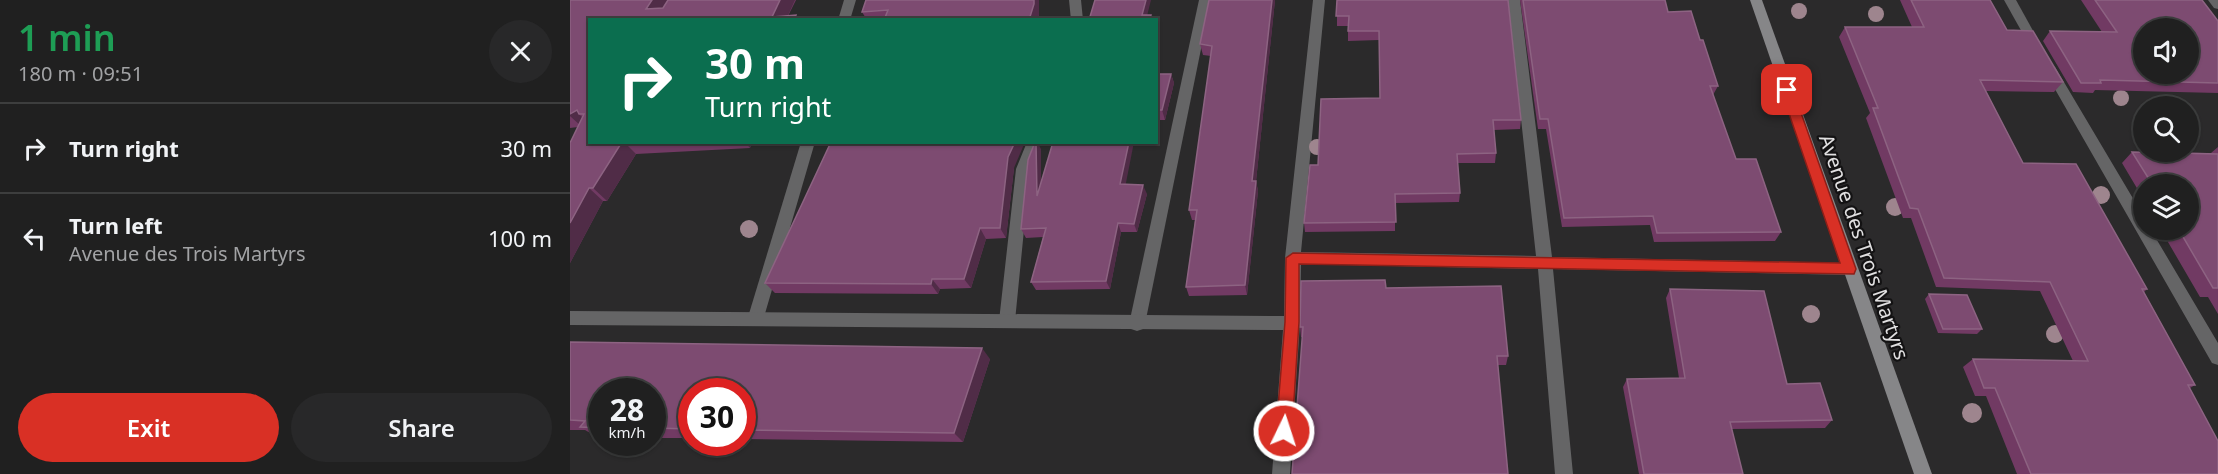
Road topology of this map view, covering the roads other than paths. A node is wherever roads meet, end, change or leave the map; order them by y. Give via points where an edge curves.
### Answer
1 (850, 0) edge
2 (1075, 0) edge
3 (1205, 0) edge
4 (1319, 0) edge
5 (1514, 0) edge
6 (1756, 0) edge
7 (2010, 0) edge
8 (2214, 0) edge
9 (2218, 5) edge
10 (845, 18) edge
11 (1077, 18) edge
12 (807, 144) edge
13 (1033, 144) edge
14 (1293, 258) junction
15 (1545, 265) junction
16 (1849, 269) junction
17 (756, 317) junction
18 (570, 318) edge
19 (1007, 321) junction
20 (1292, 322) junction
21 (1137, 324) junction
22 (2218, 358) edge
23 (1281, 474) edge
24 (1564, 474) edge
25 (1923, 474) edge

1 - 10 street
2 - 11 street
3 - 21 street
4 - 14 street
5 - 15 street
6 - 16 main road, Avenue des Trois Martyrs
7 - 22 street
8 - 9 street
12 - 17 street
13 - 19 street via 1023,169
14 - 15 street
14 - 20 street
15 - 16 street
15 - 24 street
16 - 25 main road, Avenue des Trois Martyrs
17 - 18 street
17 - 19 street
19 - 21 street
20 - 21 street
20 - 23 street

